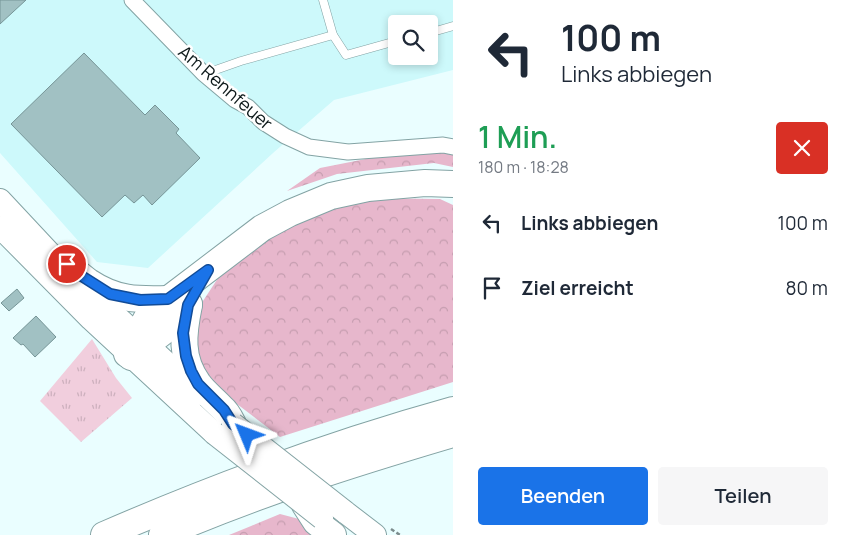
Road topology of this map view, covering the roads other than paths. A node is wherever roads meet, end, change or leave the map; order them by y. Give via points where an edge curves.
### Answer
1 (132, 0) edge
2 (323, 0) edge
3 (453, 26) edge
4 (438, 30) edge
5 (333, 35) junction
6 (388, 43) edge
7 (204, 74) junction
8 (453, 147) edge
9 (425, 183) junction
10 (453, 184) edge
11 (453, 190) edge
12 (0, 200) edge
13 (0, 227) edge
14 (57, 261) junction
15 (178, 302) junction
16 (136, 348) junction
17 (453, 397) edge
18 (453, 410) edge
19 (224, 428) junction
20 (390, 428) junction
21 (453, 434) edge
22 (319, 520) edge
23 (104, 535) edge
24 (162, 535) edge
25 (346, 535) edge
26 (375, 535) edge

1 - 7 street, Am Rennfeuer
2 - 5 lane
3 - 4 lane
5 - 6 lane via 346,55
5 - 7 lane
7 - 8 street, Am Rennfeuer via 263,122 309,147 348,152
9 - 10 highway
9 - 11 highway
9 - 15 highway via 368,188 331,196 290,213 262,228 208,270
12 - 14 main road
13 - 16 main road
14 - 15 highway via 67,264 110,294
14 - 16 main road
15 - 16 highway via 172,325
15 - 19 highway via 191,371 198,384 224,410
16 - 19 main road
17 - 20 highway via 409,410
18 - 20 highway
19 - 22 main road, bridge
19 - 26 main road, bridge
20 - 23 highway via 180,503
21 - 24 highway via 341,468
22 - 25 main road

